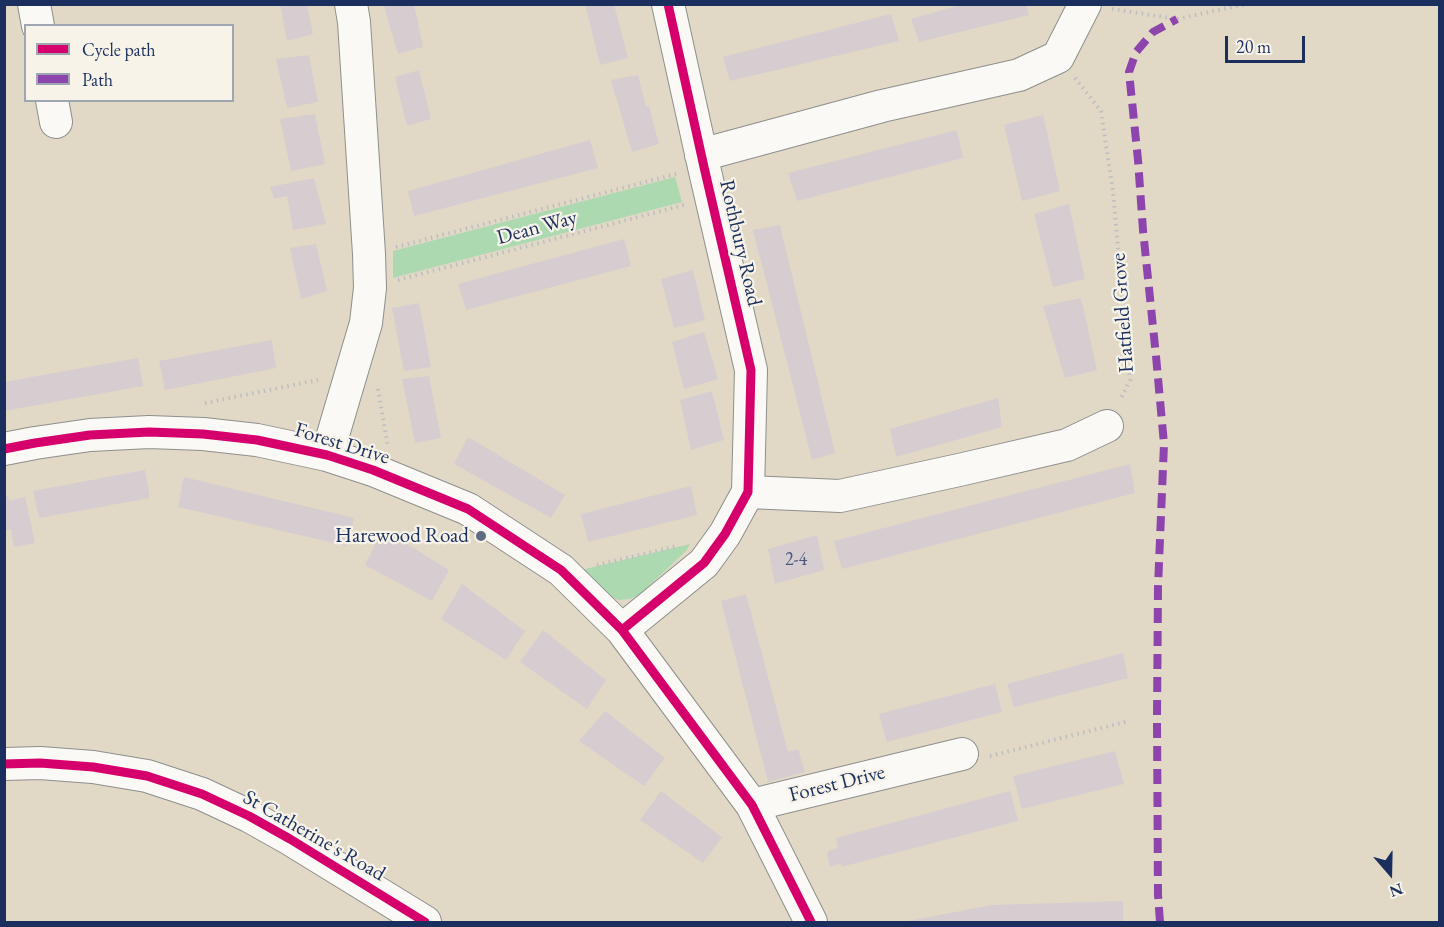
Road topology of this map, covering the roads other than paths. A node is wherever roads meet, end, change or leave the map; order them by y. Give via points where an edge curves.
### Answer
1 (34, 4) edge
2 (351, 4) edge
3 (668, 4) edge
4 (1094, 6) edge
5 (38, 24) edge
6 (702, 161) junction
7 (1107, 426) road end
8 (4, 449) edge
9 (327, 454) junction
10 (748, 492) junction
11 (622, 630) junction
12 (962, 754) road end
13 (4, 764) edge
14 (752, 805) junction
15 (420, 921) edge
16 (811, 922) edge

1 - 5 street
2 - 9 street via 370,288 363,376
3 - 6 street, Rothbury Road
4 - 6 street via 1058,57 1019,75 882,106
6 - 10 street, Rothbury Road via 751,370
7 - 10 street via 1067,445 840,496
8 - 9 street, Forest Drive via 90,435 149,432 257,440
9 - 11 street, Forest Drive via 468,510 564,573
10 - 11 street via 704,563
11 - 14 street, Forest Drive
12 - 14 street, Forest Drive
13 - 15 street, St Catherine's Road via 93,767 147,776 202,794 290,839
14 - 16 street

